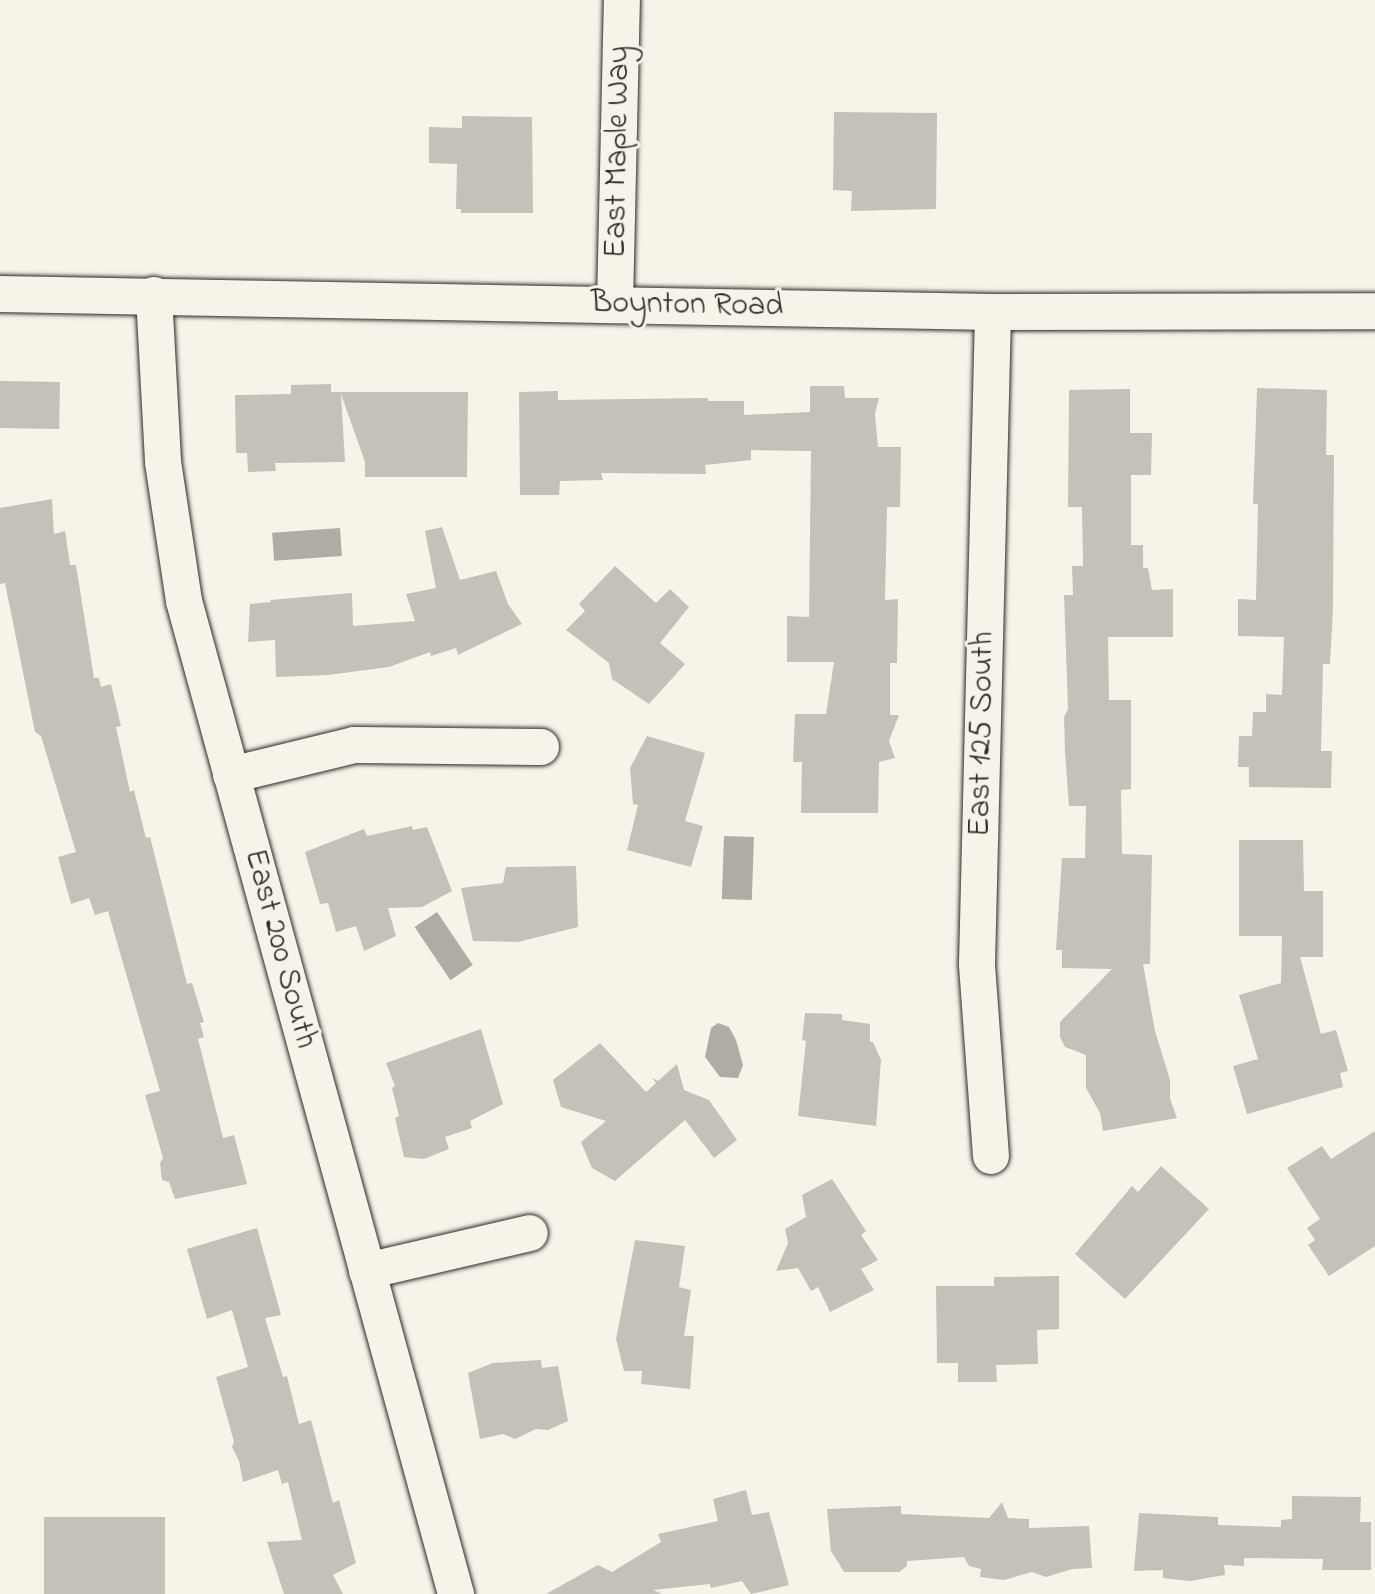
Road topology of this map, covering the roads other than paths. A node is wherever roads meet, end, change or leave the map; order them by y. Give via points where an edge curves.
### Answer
1 (622, 0) edge
2 (0, 294) edge
3 (154, 295) junction
4 (615, 304) junction
5 (1375, 311) edge
6 (993, 312) junction
7 (541, 747) dead end
8 (231, 775) junction
9 (991, 1156) dead end
10 (530, 1233) dead end
11 (367, 1271) junction
12 (456, 1594) edge

1 - 4 street, East Maple Way
2 - 3 street, Boynton Road
3 - 4 street, Boynton Road
3 - 8 street, East 200 South via 163,462 184,601
4 - 6 street, Boynton Road
5 - 6 street, Boynton Road
6 - 9 street, East 125 South via 977,964
7 - 8 street via 354,745
8 - 11 street, East 200 South
10 - 11 street
11 - 12 street, East 200 South

